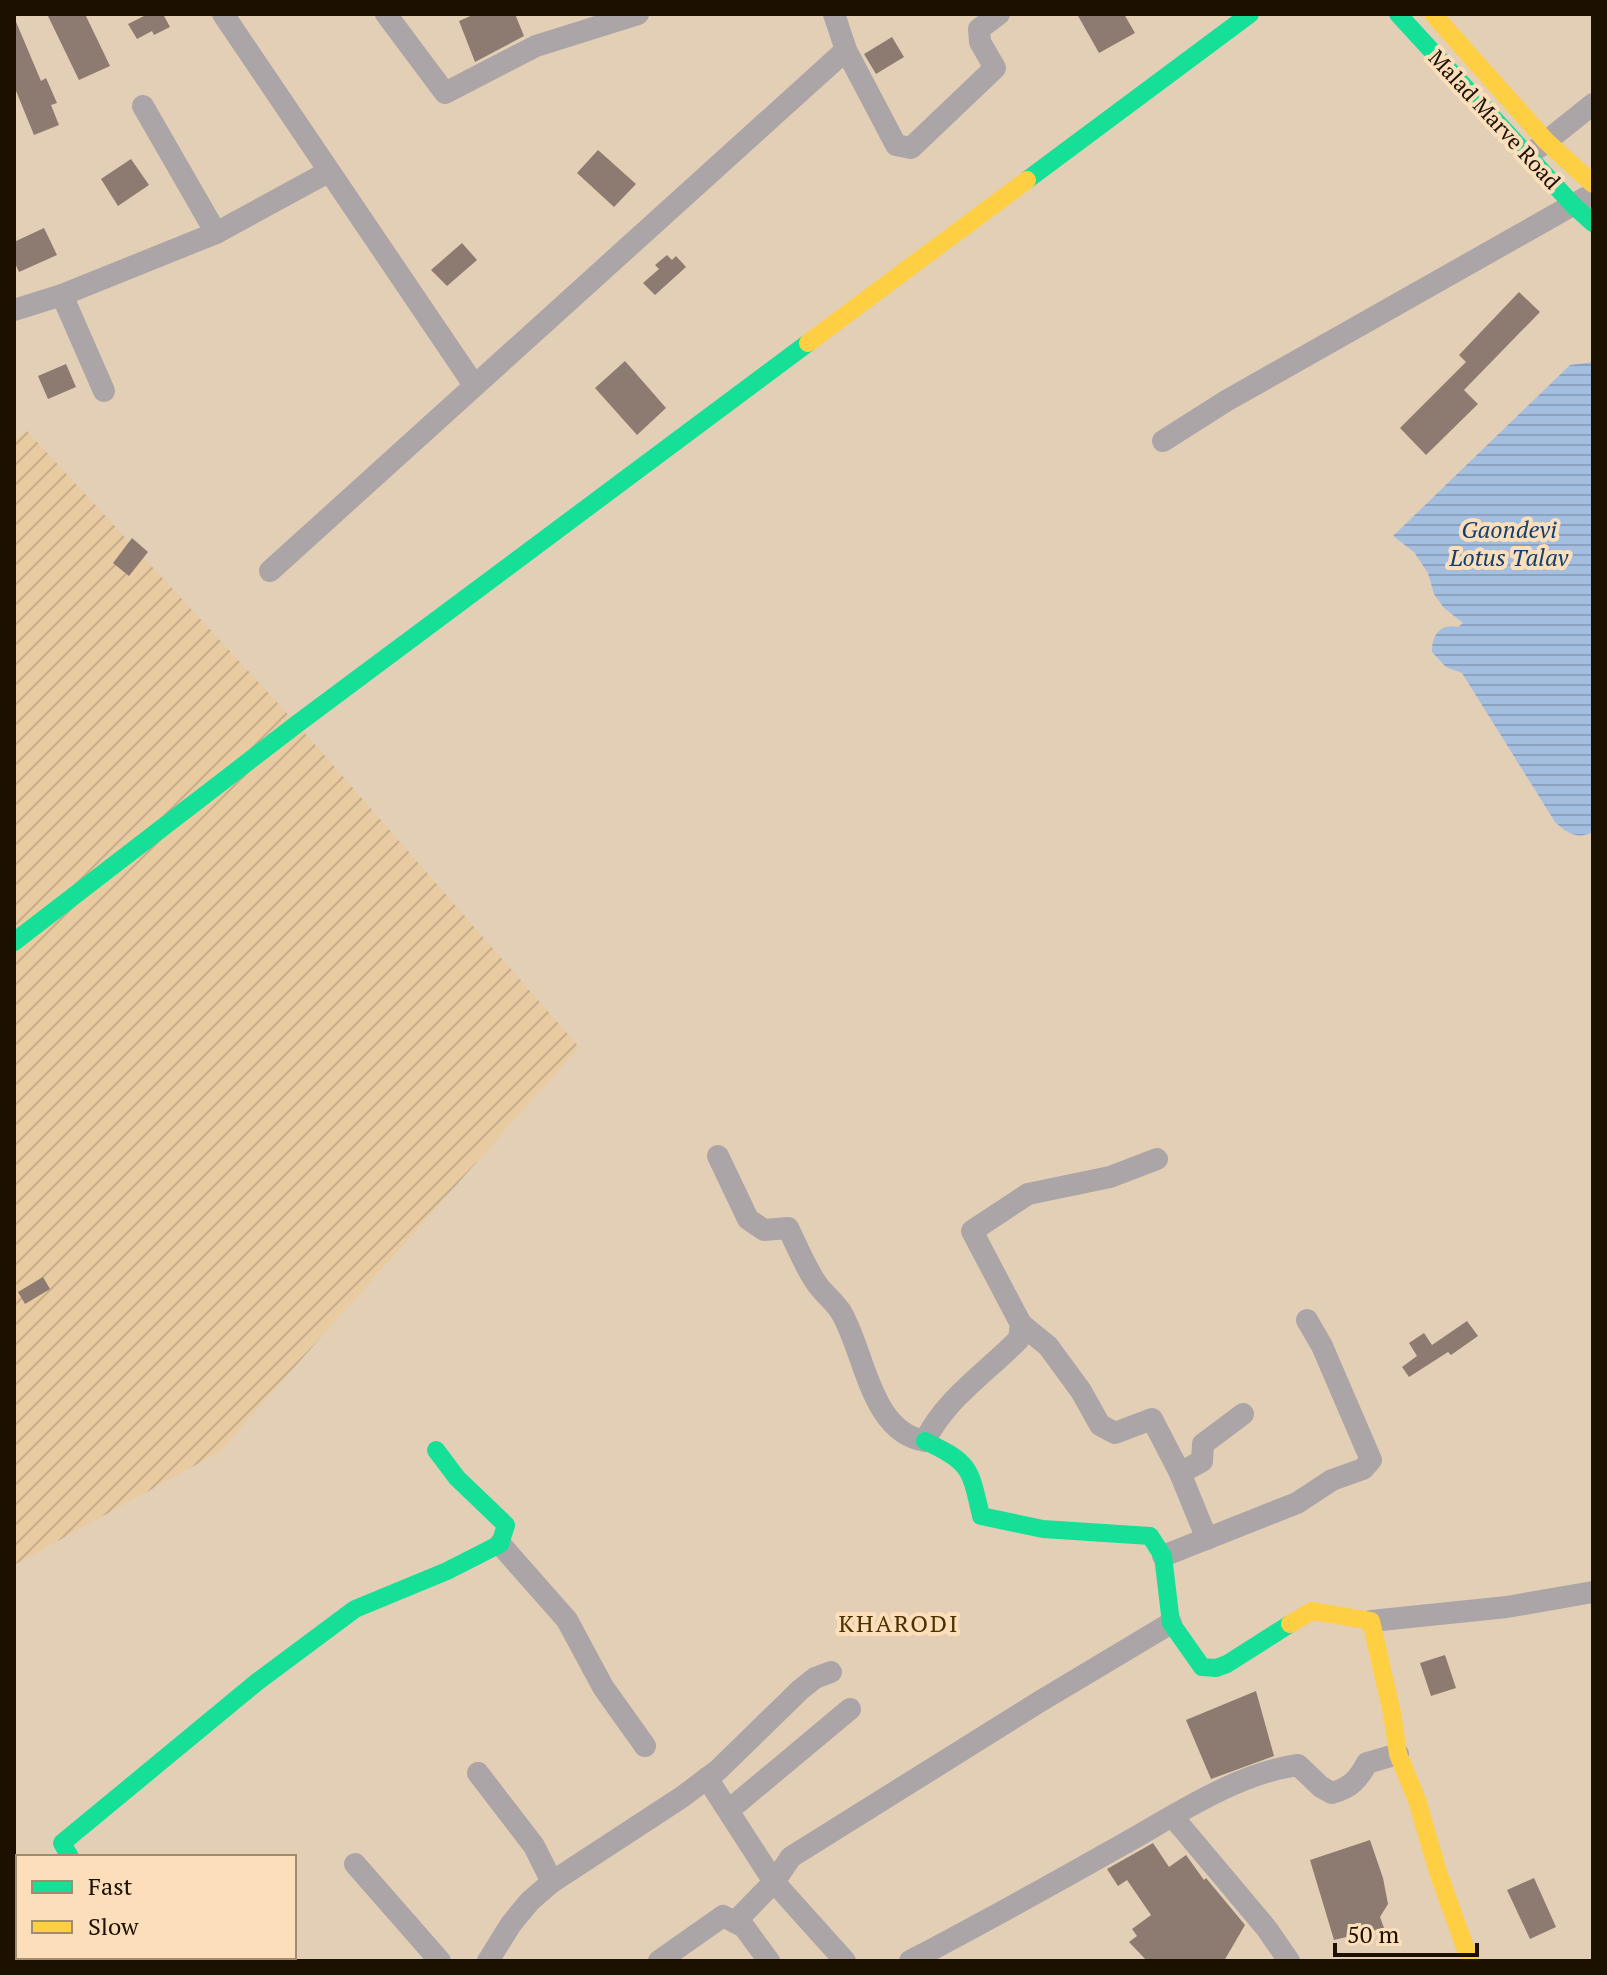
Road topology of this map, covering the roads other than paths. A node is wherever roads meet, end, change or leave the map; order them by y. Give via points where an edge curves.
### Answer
1 (223, 14) edge
2 (386, 14) edge
3 (638, 14) edge
4 (834, 14) edge
5 (999, 14) edge
6 (1250, 14) edge
7 (1398, 14) edge
8 (1433, 14) edge
9 (846, 50) junction
10 (1593, 104) edge
11 (143, 106) dead end
12 (1537, 148) junction
13 (328, 172) junction
14 (1593, 184) edge
15 (1593, 193) edge
16 (1573, 205) junction
17 (1593, 223) edge
18 (216, 233) junction
19 (62, 295) junction
20 (14, 310) edge
21 (474, 385) junction
22 (104, 391) dead end
23 (1163, 441) dead end
24 (270, 571) dead end
25 (14, 942) edge
26 (718, 1156) dead end
27 (1157, 1159) dead end
28 (1307, 1320) dead end
29 (1021, 1324) junction
30 (1243, 1414) dead end
31 (925, 1441) junction
32 (436, 1450) dead end
33 (1180, 1473) junction
34 (1207, 1539) junction
35 (500, 1544) junction
36 (1163, 1556) junction
37 (1593, 1592) edge
38 (1371, 1621) junction
39 (1171, 1623) junction
40 (831, 1672) dead end
41 (850, 1709) dead end
42 (645, 1746) dead end
43 (1398, 1754) junction
44 (478, 1773) dead end
45 (707, 1778) junction
46 (729, 1810) junction
47 (1173, 1817) junction
48 (69, 1855) edge
49 (355, 1864) dead end
50 (552, 1882) junction
51 (774, 1882) junction
52 (735, 1922) junction
53 (440, 1961) edge
54 (488, 1961) edge
55 (659, 1961) edge
56 (769, 1961) edge
57 (845, 1961) edge
58 (910, 1961) edge
59 (1289, 1961) edge
60 (1470, 1961) edge

1 - 13 street
2 - 3 street via 445,93 536,46
4 - 9 street
5 - 9 street via 979,29 980,42 995,68 911,148 896,145
6 - 25 street via 297,724
7 - 12 street, Malad Marve Road
8 - 12 street
9 - 21 street
10 - 12 street
11 - 18 street
12 - 14 street
12 - 16 street, Malad Marve Road
13 - 18 street
13 - 21 street
15 - 16 street
16 - 17 street, Malad Marve Road
16 - 23 street
18 - 19 street
19 - 20 street
19 - 22 street
21 - 24 street
26 - 31 street via 748,1219 764,1230 788,1228 817,1284 841,1313 876,1398 893,1424 909,1438
27 - 29 street via 1110,1177 1028,1194 972,1231
28 - 34 street via 1371,1460 1297,1503
29 - 31 street via 1019,1339 949,1404
29 - 33 street via 1048,1346 1100,1425 1115,1433 1152,1419
30 - 33 street via 1203,1444 1202,1461
31 - 36 street via 969,1467 981,1516 1043,1529 1150,1536
32 - 35 street via 506,1525
33 - 34 street
34 - 36 street
35 - 42 street via 567,1620 603,1687
35 - 48 street via 355,1609 257,1682 62,1843
36 - 39 street
37 - 38 street
38 - 39 street via 1312,1611 1216,1668 1202,1667
38 - 43 street
39 - 51 street via 791,1857
40 - 45 street via 800,1690
41 - 46 street
43 - 47 street via 1367,1763 1348,1788 1332,1793 1298,1765 1275,1768
43 - 60 street
44 - 50 street via 534,1846
45 - 46 street
45 - 50 street
46 - 51 street
47 - 58 street
47 - 59 street
49 - 53 street
50 - 54 street via 511,1924
51 - 52 street
51 - 57 street
52 - 55 street via 723,1916
52 - 56 street

